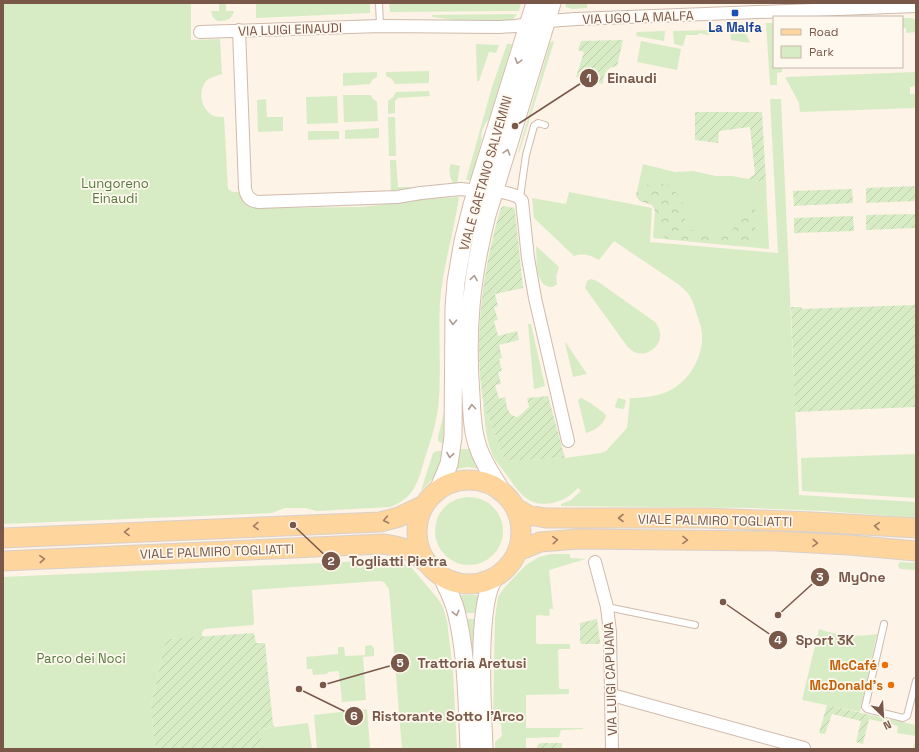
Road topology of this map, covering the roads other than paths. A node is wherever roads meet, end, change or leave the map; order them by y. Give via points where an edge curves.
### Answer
1 (379, 3) edge
2 (535, 3) edge
3 (552, 3) edge
4 (916, 6) edge
5 (547, 21) junction
6 (529, 24) junction
7 (380, 26) junction
8 (239, 30) junction
9 (200, 32) dead end
10 (546, 125) dead end
11 (495, 190) junction
12 (477, 191) junction
13 (520, 197) junction
14 (568, 441) dead end
15 (439, 488) junction
16 (501, 490) junction
17 (422, 506) junction
18 (516, 508) junction
19 (916, 528) edge
20 (3, 538) edge
21 (518, 551) junction
22 (916, 551) edge
23 (3, 561) edge
24 (426, 562) junction
25 (595, 562) dead end
26 (442, 577) junction
27 (495, 577) junction
28 (607, 607) junction
29 (884, 624) dead end
30 (696, 625) dead end
31 (916, 681) edge
32 (612, 695) junction
33 (469, 749) edge
34 (484, 749) edge
35 (612, 749) edge
36 (805, 749) edge

1 - 7 lane
2 - 6 main road, VIALE GAETANO SALVEMINI
3 - 5 main road, VIALE GAETANO SALVEMINI
4 - 5 street, VIA UGO LA MALFA
5 - 6 street, VIA UGO LA MALFA
11 -> 5 main road, VIALE GAETANO SALVEMINI
6 - 7 street, VIA LUIGI EINAUDI via 499,27
6 -> 12 main road, VIALE GAETANO SALVEMINI
7 - 8 street, VIA LUIGI EINAUDI
8 - 9 street, VIA LUIGI EINAUDI
8 - 12 street via 246,188 251,200 258,202 397,197 455,190
10 - 13 lane via 538,123 534,126 526,155
11 - 13 street
16 -> 11 main road, VIALE GAETANO SALVEMINI via 477,446 469,368 471,298 480,241
12 -> 15 main road, VIALE GAETANO SALVEMINI via 463,241 456,282 452,437 449,464
13 - 14 street via 535,298
15 - 16 main road via 457,480 471,479 485,482
15 - 17 main road
16 - 18 main road
17 -> 20 main road, VIALE PALMIRO TOGLIATTI via 399,517 380,522
17 - 24 main road via 417,520 416,535 419,549
19 -> 18 main road, VIALE PALMIRO TOGLIATTI via 704,518 546,518 528,515
18 - 21 main road via 521,526
21 -> 22 main road, VIALE PALMIRO TOGLIATTI via 540,542 578,539 775,541
21 - 27 main road via 509,565
23 -> 24 main road, VIALE PALMIRO TOGLIATTI via 383,544 410,550
24 - 26 main road
25 - 28 street, VIA LUIGI CAPUANA
26 - 27 main road via 466,584 484,582
26 -> 33 main road via 460,626
27 - 34 main road via 489,588 484,616
28 - 30 lane
28 - 32 street, VIA LUIGI CAPUANA
29 - 31 lane via 865,706 867,709 904,718 907,716
32 - 35 street, VIA LUIGI CAPUANA
32 - 36 street

